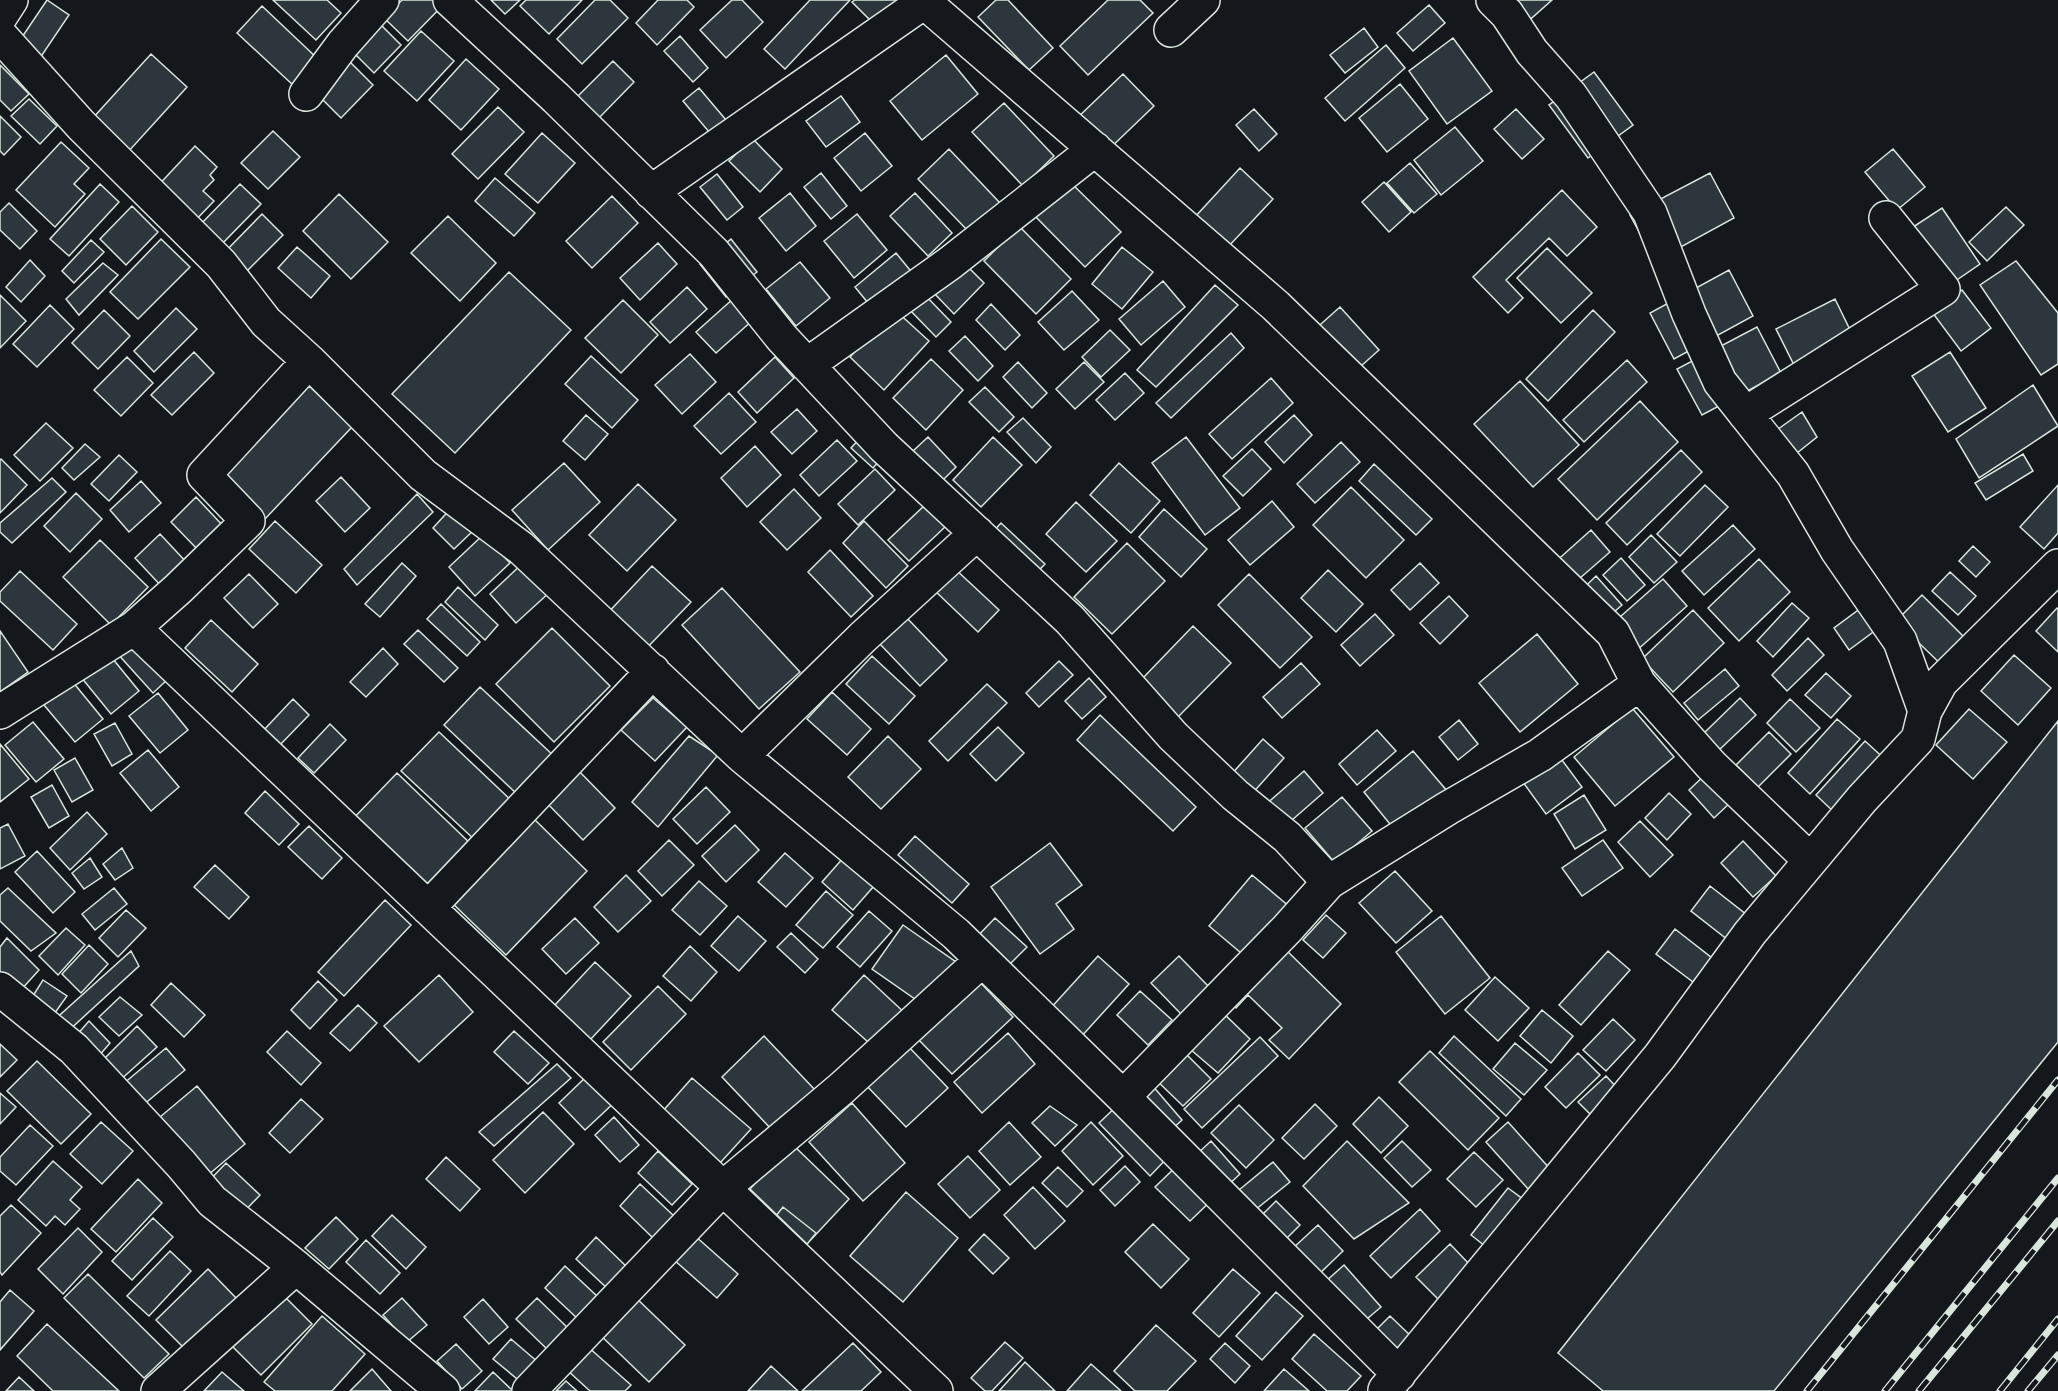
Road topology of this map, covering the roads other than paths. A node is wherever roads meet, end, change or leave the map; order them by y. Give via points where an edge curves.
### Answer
1 (10, 0) edge
2 (382, 0) edge
3 (450, 0) edge
4 (1203, 0) edge
5 (1493, 0) edge
6 (923, 1) edge
7 (0, 17) edge
8 (1171, 30) dead end
9 (0, 35) edge
10 (306, 94) dead end
11 (1095, 149) junction
12 (651, 192) junction
13 (1886, 218) dead end
14 (309, 362) junction
15 (807, 365) junction
16 (1745, 414) junction
17 (977, 533) junction
18 (2058, 566) edge
19 (134, 628) junction
20 (653, 671) junction
21 (1639, 684) junction
22 (1925, 711) junction
23 (0, 712) edge
24 (742, 756) junction
25 (1810, 860) junction
26 (1329, 882) junction
27 (428, 908) junction
28 (982, 960) junction
29 (0, 989) edge
30 (1123, 1097) junction
31 (723, 1188) junction
32 (296, 1267) junction
33 (1391, 1383) edge
34 (158, 1391) edge
35 (443, 1391) edge
36 (529, 1391) edge
37 (936, 1391) edge

1 - 7 street
2 - 10 street
3 - 12 street
4 - 8 street
5 - 16 street via 1571,96 1650,213 1720,382
6 - 11 street
6 - 12 street
9 - 14 street via 81,125 221,264 266,322
11 - 15 street via 950,263
11 - 21 street via 1276,306 1613,633
12 - 15 street via 714,254
13 - 16 street via 1943,289
14 - 19 street via 204,475 248,520
14 - 20 street via 423,475 521,548
15 - 17 street via 885,447
16 - 22 street via 1792,474 1900,641
17 - 24 street via 863,637
17 - 26 street via 1070,620 1173,736 1235,795 1287,837
18 - 22 street via 1941,682
19 - 23 street
19 - 27 street
20 - 24 street
20 - 27 street
21 - 25 street via 1711,765
21 - 26 street via 1540,755
22 - 25 street via 1918,739
24 - 28 street
25 - 33 street via 1750,933 1660,1056
26 - 30 street
27 - 31 street
28 - 30 street
28 - 31 street via 842,1088
29 - 32 street via 74,1049 212,1201
30 - 33 street
31 - 36 street
31 - 37 street
32 - 34 street
32 - 35 street

